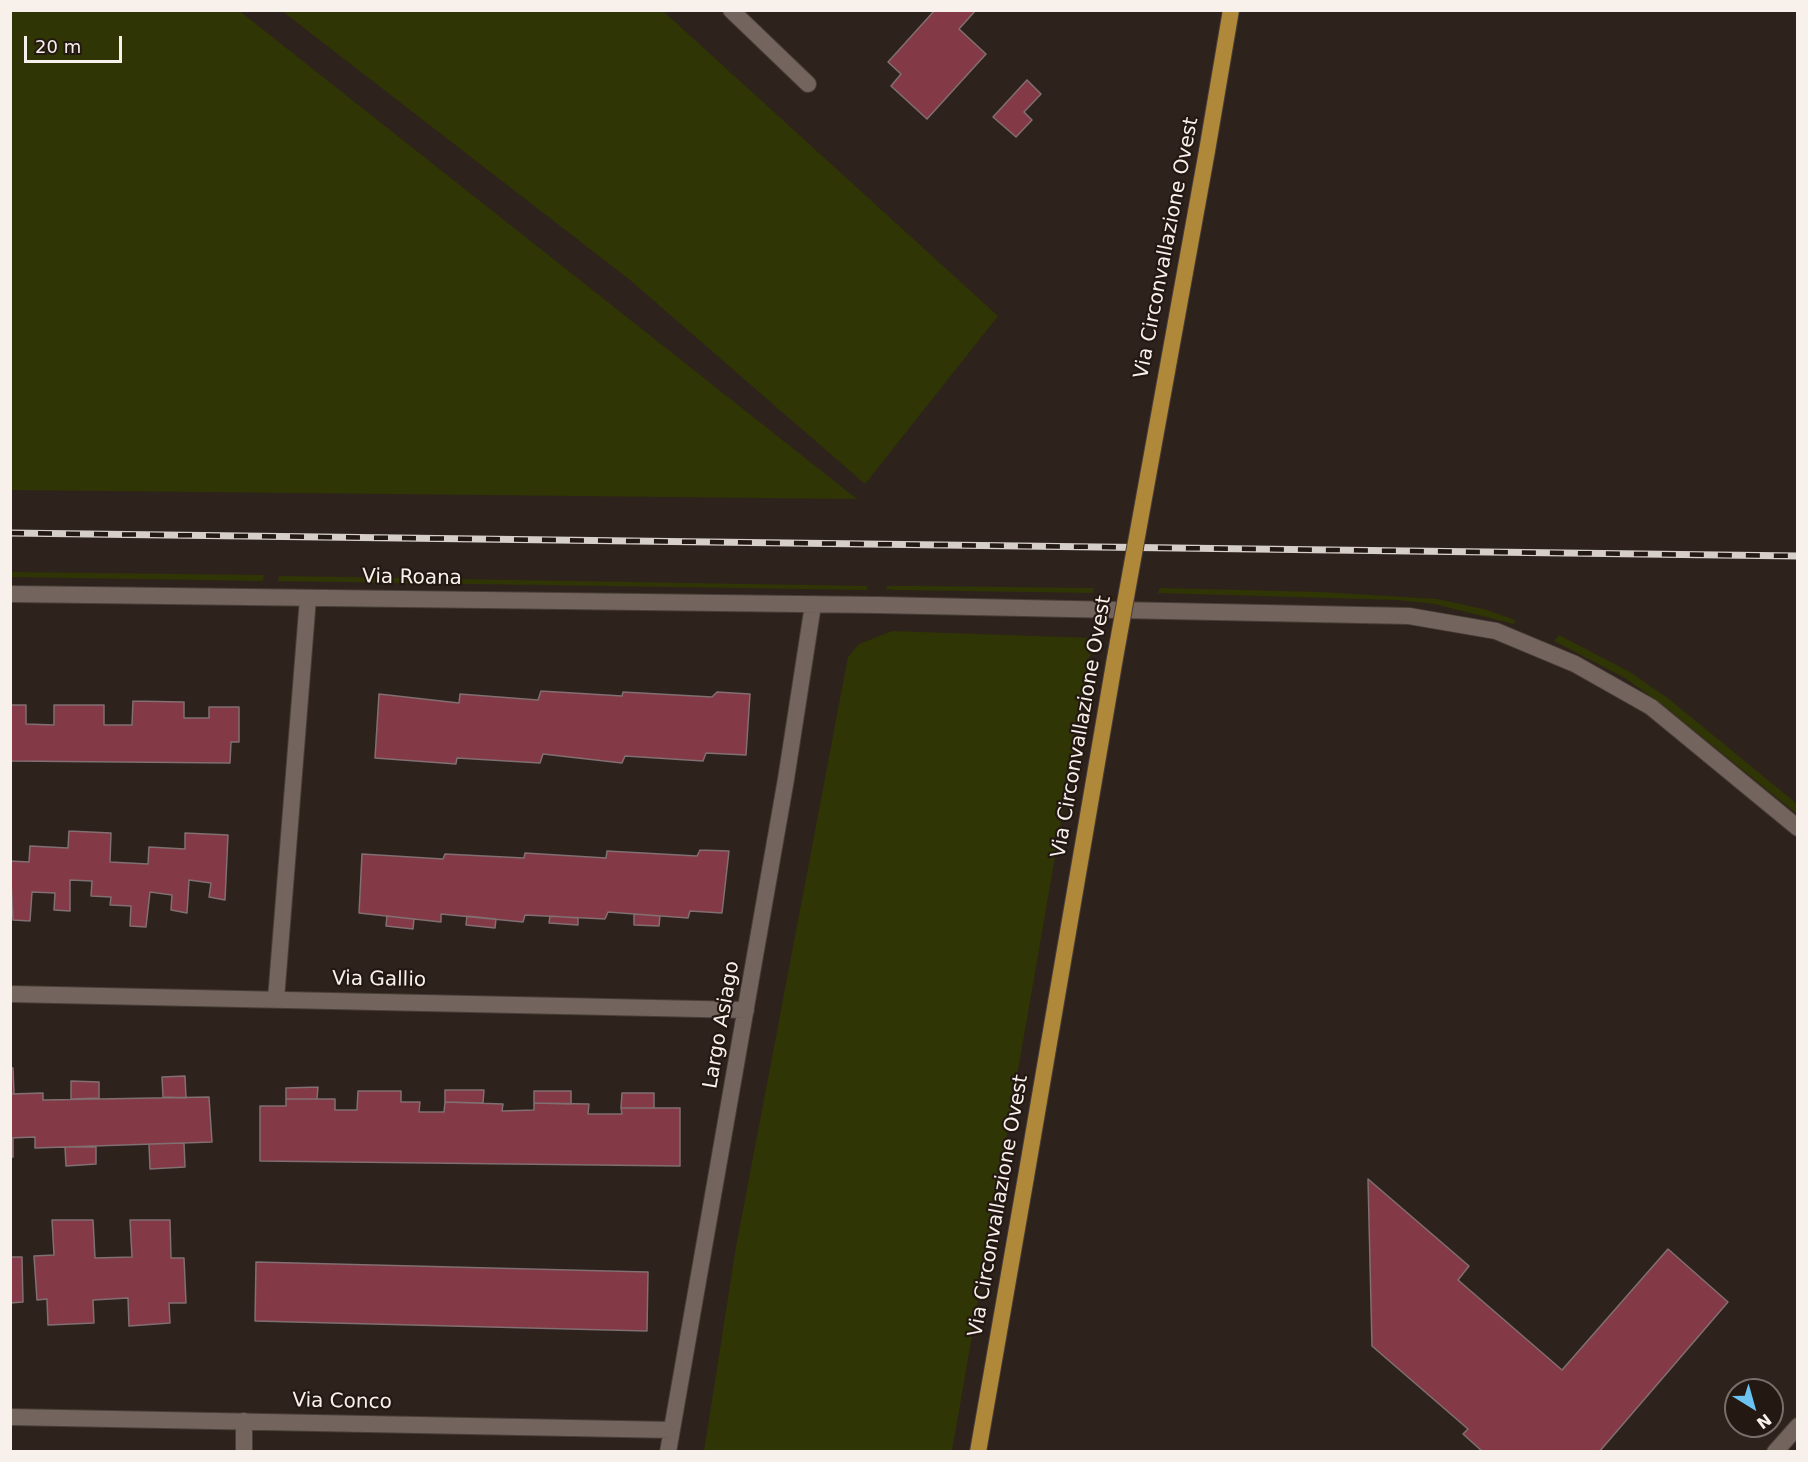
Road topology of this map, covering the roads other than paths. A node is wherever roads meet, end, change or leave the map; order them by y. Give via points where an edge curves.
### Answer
1 (730, 10) edge
2 (1231, 10) edge
3 (808, 84) dead end
4 (10, 594) edge
5 (308, 598) junction
6 (813, 606) junction
7 (1797, 828) edge
8 (10, 994) edge
9 (276, 999) junction
10 (746, 1010) junction
11 (10, 1417) edge
12 (244, 1420) junction
13 (1797, 1426) edge
14 (672, 1430) junction
15 (244, 1452) edge
16 (668, 1452) edge
17 (978, 1452) edge
18 (1774, 1452) edge

1 - 3 street
2 - 17 main road, Via Circonvallazione Ovest, bridge
4 - 5 street, Via Roana
5 - 6 street, Via Roana
5 - 9 street
6 - 7 street, Via Roana via 1409,616 1496,631 1575,664 1651,707
6 - 10 street, Largo Asiago
8 - 9 street, Via Gallio
9 - 10 street, Via Gallio
10 - 14 street, Largo Asiago
11 - 12 street, Via Conco
12 - 14 street, Via Conco
12 - 15 street
13 - 18 street
14 - 16 street, Largo Asiago

